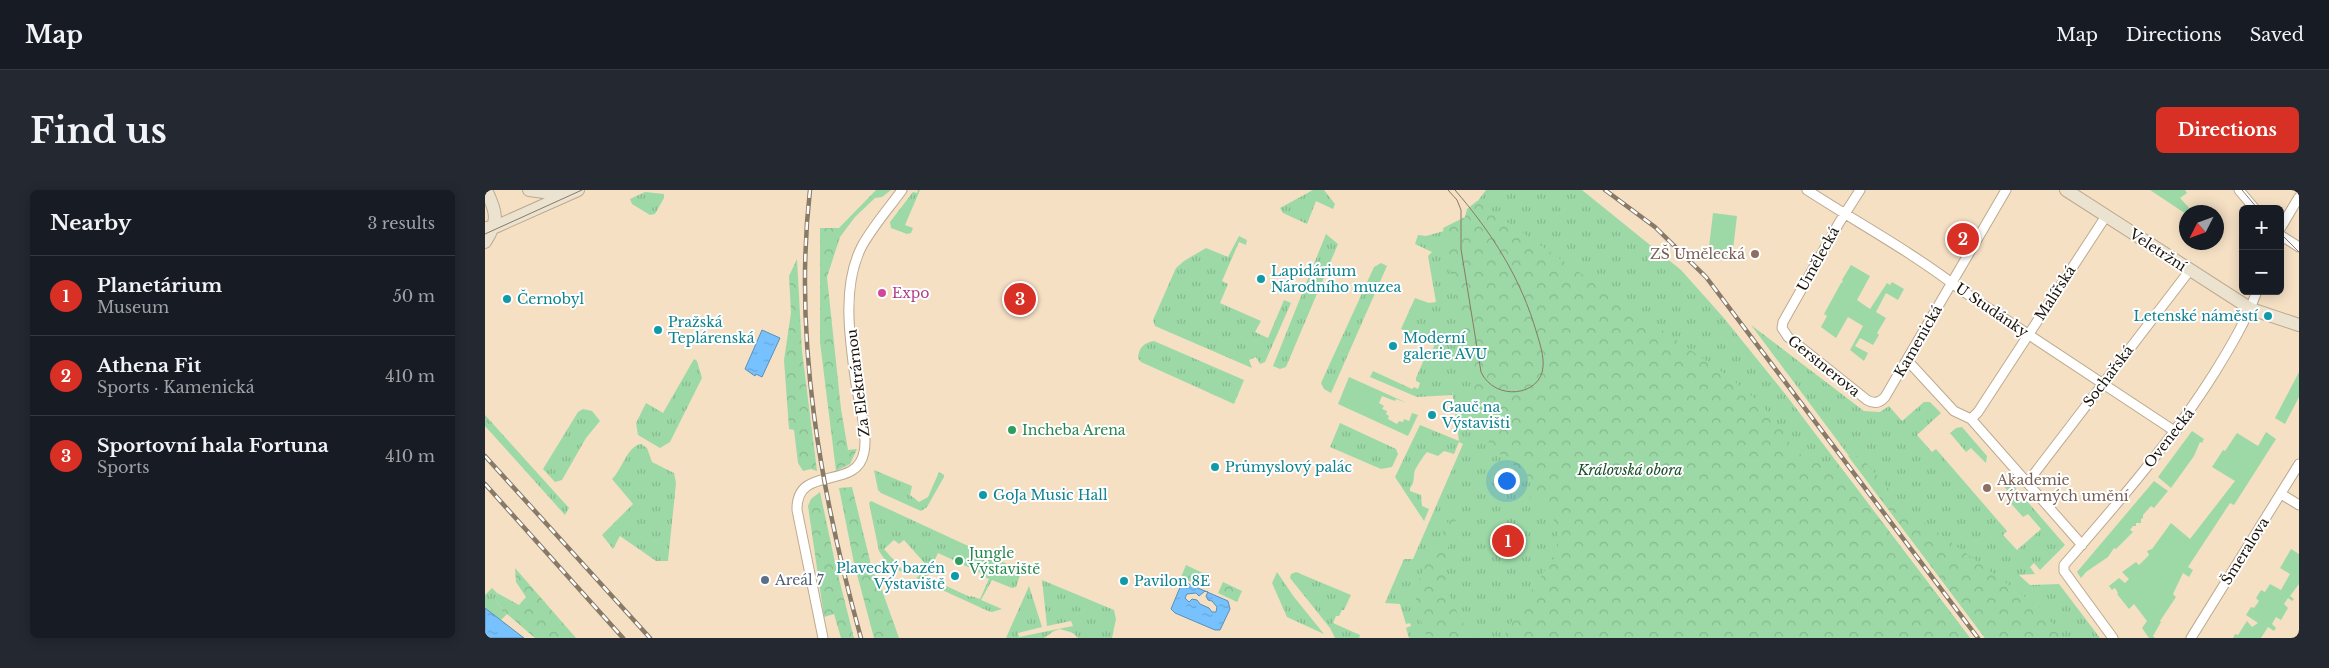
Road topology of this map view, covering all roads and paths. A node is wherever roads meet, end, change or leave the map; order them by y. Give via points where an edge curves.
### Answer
1 (486, 190) edge
2 (529, 190) edge
3 (902, 190) edge
4 (1807, 190) edge
5 (1860, 190) edge
6 (2006, 190) edge
7 (2066, 190) edge
8 (2239, 190) edge
9 (571, 192) edge
10 (2299, 197) edge
11 (2252, 205) edge
12 (485, 209) edge
13 (1846, 214) junction
14 (2105, 216) junction
15 (2284, 222) edge
16 (490, 227) edge
17 (2284, 238) edge
18 (485, 242) edge
19 (2299, 247) edge
20 (2190, 270) junction
21 (1952, 283) junction
22 (2256, 295) edge
23 (2251, 309) junction
24 (2299, 325) edge
25 (1783, 331) joint
26 (2028, 334) junction
27 (1907, 360) junction
28 (2103, 383) junction
29 (1867, 400) joint
30 (1971, 419) junction
31 (2176, 432) junction
32 (2299, 464) edge
33 (2027, 483) junction
34 (2281, 494) junction
35 (2299, 505) edge
36 (2082, 544) junction
37 (823, 638) edge
38 (2113, 638) edge
39 (2191, 638) edge

1 - 16 main road via 495,212
2 - 9 main road
3 - 37 street, Za Elektrárnou via 862,247 853,272 850,295 854,369 865,444 862,461 854,470 806,486 797,505
4 - 13 street, U Studánky
5 - 13 street, Umělecká
6 - 21 street, Kamenická
7 - 14 main road, Veletržní
8 - 11 street
9 - 16 main road
10 - 15 street
12 - 16 main road
13 - 21 street, U Studánky
13 - 25 street, Umělecká via 1783,322
14 - 20 main road, Veletržní
14 - 26 street, Malířská
16 - 18 main road
17 - 19 street
20 - 23 main road, Veletržní
20 - 28 street, Sochařská
21 - 26 street, U Studánky
21 - 27 street, Kamenická
22 - 23 street, Ovenecká
23 - 24 main road
23 - 31 street, Ovenecká
25 - 29 street, Gerstnerova
26 - 28 street, U Studánky
26 - 30 street, Malířská
27 - 29 street, Kamenická via 1882,400 1874,403
27 - 30 street via 1954,411
28 - 31 street, U Studánky
28 - 33 street, Sochařská
30 - 33 street
31 - 36 street, Ovenecká
32 - 34 street, Šmeralova
33 - 36 street
34 - 35 street
34 - 39 street, Šmeralova
36 - 38 street, Ovenecká via 2063,565 2064,571

